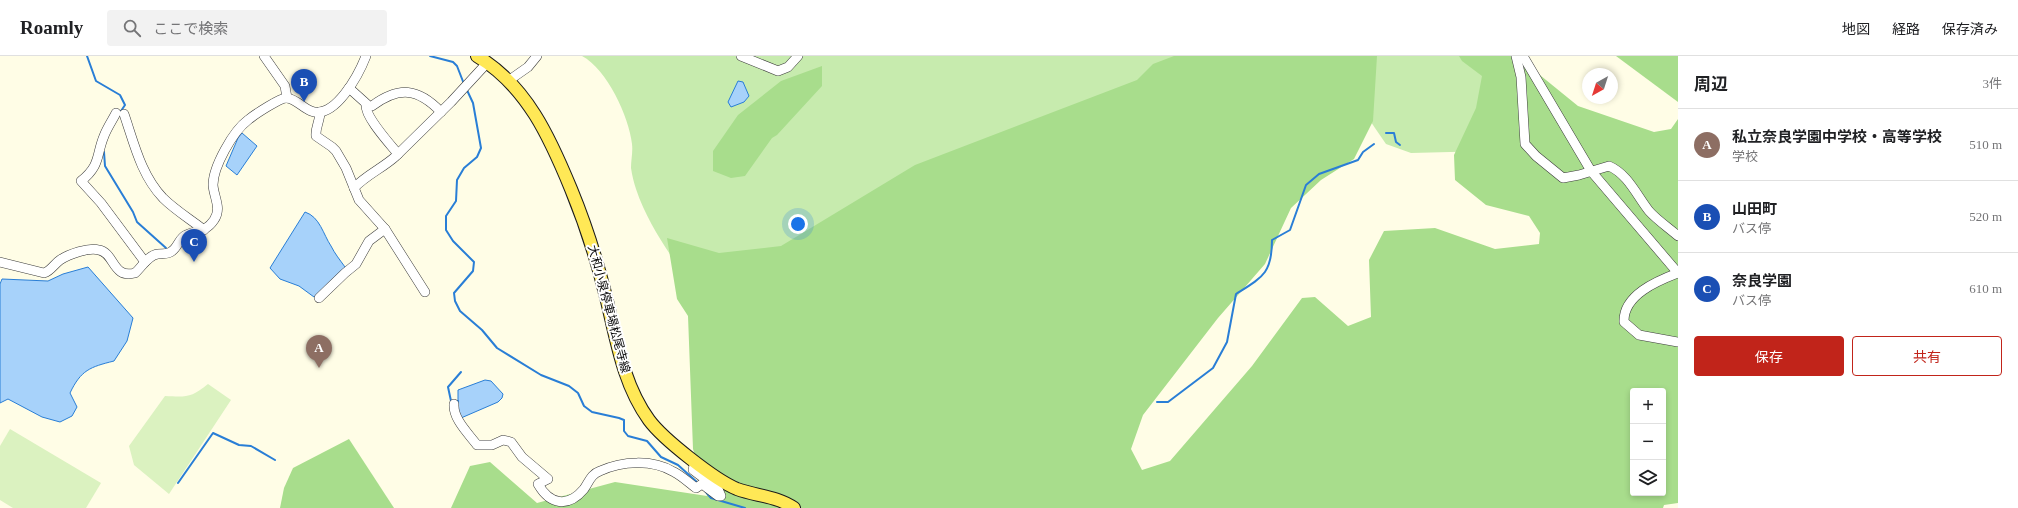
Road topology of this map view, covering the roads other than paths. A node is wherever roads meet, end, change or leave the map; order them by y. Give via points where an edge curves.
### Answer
1 (264, 56) edge
2 (366, 56) edge
3 (537, 56) edge
4 (741, 56) edge
5 (798, 56) edge
6 (1516, 56) edge
7 (1523, 56) edge
8 (482, 59) edge
9 (508, 81) junction
10 (349, 88) junction
11 (287, 98) junction
12 (366, 105) junction
13 (320, 112) junction
14 (441, 112) junction
15 (398, 154) junction
16 (1591, 171) junction
17 (90, 180) dead end
18 (354, 188) junction
19 (101, 203) junction
20 (385, 229) junction
21 (204, 230) junction
22 (1678, 236) edge
23 (0, 262) edge
24 (145, 262) junction
25 (1678, 273) edge
26 (425, 292) dead end
27 (319, 298) dead end
28 (1678, 342) edge
29 (454, 404) dead end
30 (695, 461) junction
31 (794, 508) edge

1 - 11 street via 285,86
2 - 10 street via 358,76
3 - 9 street via 528,67
4 - 5 street via 778,72 788,67
6 - 16 street via 1521,76 1525,144 1563,178
7 - 16 street
8 - 9 main road, 大和小泉停車場松尾寺線
8 - 14 street via 465,86
9 - 30 main road, 大和小泉停車場松尾寺線 via 539,119 559,159 585,223 596,255 622,364 636,401 657,429
10 - 12 street
10 - 13 street via 333,105
11 - 13 street via 311,111
11 - 21 street via 278,100 249,119 234,134 214,177 218,212
12 - 14 street via 372,106 391,94 403,92 426,98
12 - 15 street via 370,116
13 - 18 street via 316,136 336,152
14 - 15 street
15 - 18 street
16 - 22 street via 1609,166 1613,168 1628,182 1650,212
16 - 25 street
17 - 19 street
18 - 20 street via 359,200
19 - 21 street via 81,181 87,177 98,160 104,136 120,114 151,184 173,207
19 - 24 street
20 - 26 street
20 - 27 street via 369,241 356,264
21 - 24 street via 185,236 172,252 151,256
23 - 24 street via 44,273 66,257 98,249 105,252 115,268 125,274 135,273
25 - 28 street via 1659,280 1642,291 1624,314 1624,322 1639,335
29 - 30 street via 458,420 477,445 492,445 503,440 511,442 522,457 548,479 538,484 544,493 555,501 574,498 598,471 631,463 653,464 674,471 722,496 718,489 693,470
30 - 31 main road, 大和小泉停車場松尾寺線 via 736,488 787,503

